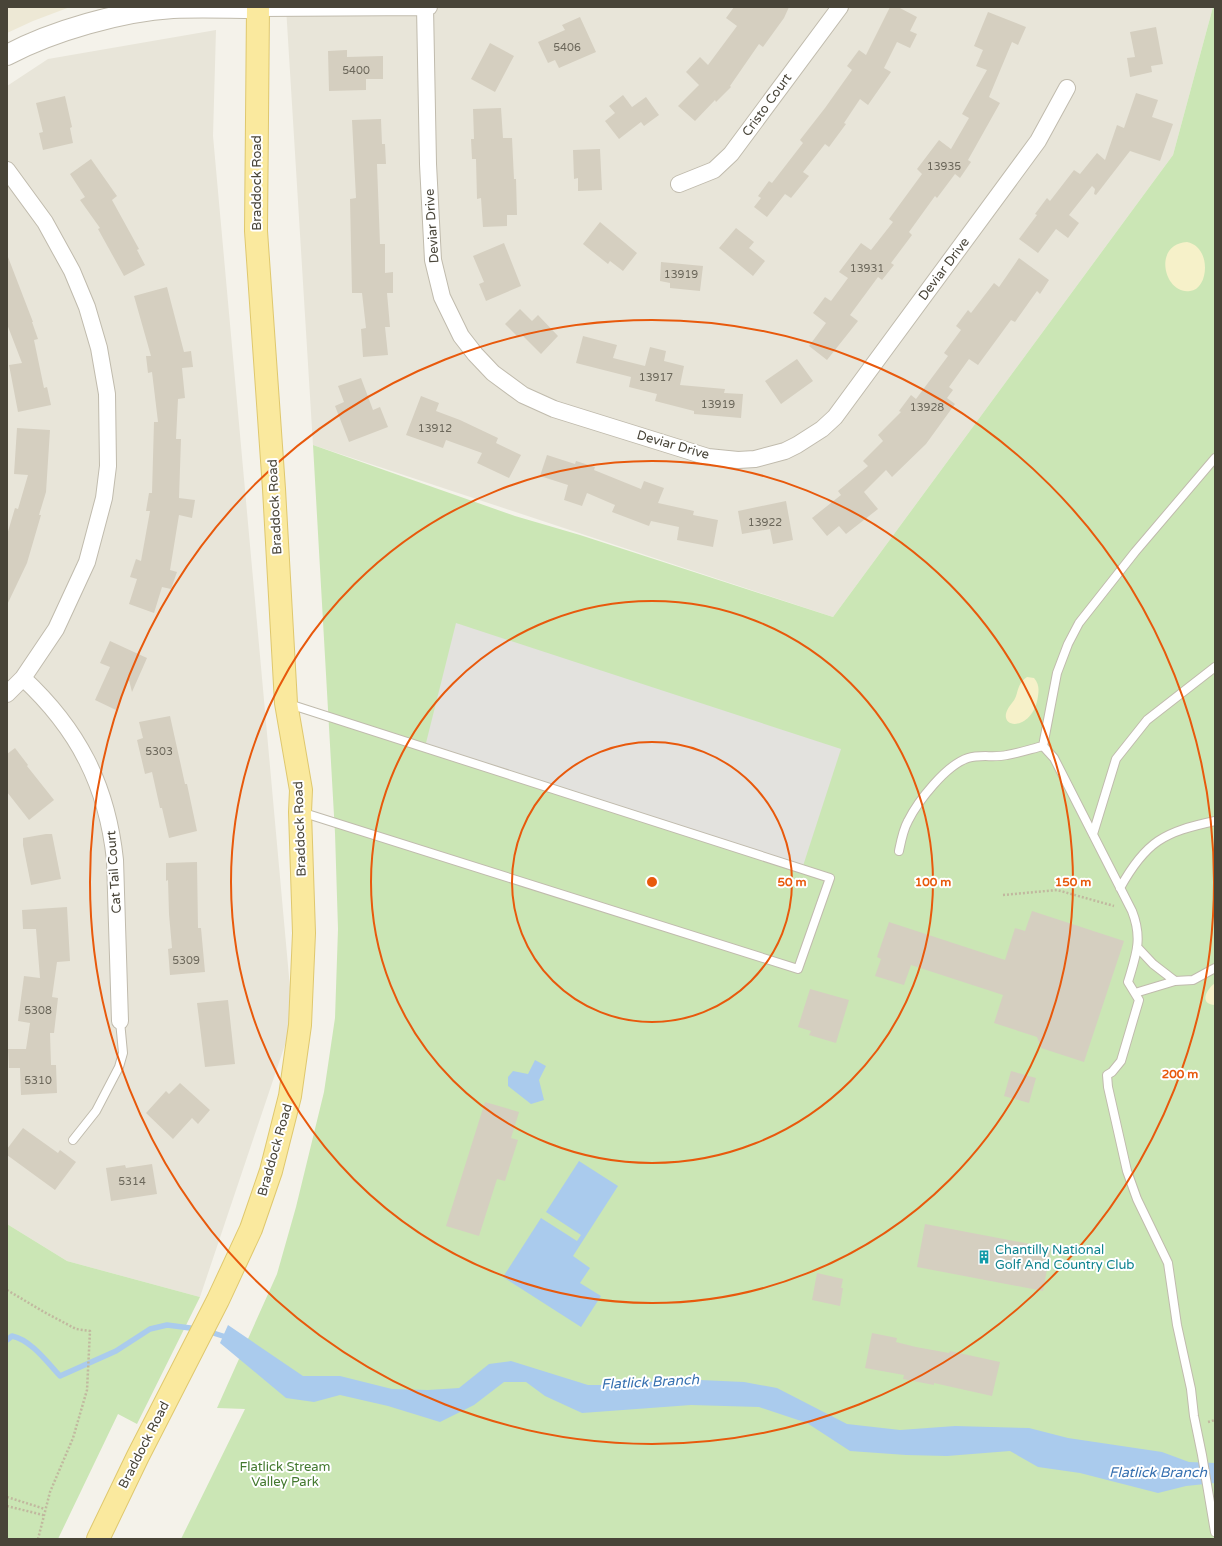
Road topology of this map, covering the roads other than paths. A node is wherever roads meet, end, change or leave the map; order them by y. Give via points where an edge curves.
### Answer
1 (258, 7) edge
2 (425, 7) edge
3 (429, 7) edge
4 (840, 7) edge
5 (7, 55) edge
6 (1067, 88) dead end
7 (7, 170) edge
8 (679, 184) dead end
9 (1215, 458) edge
10 (1215, 667) edge
11 (23, 678) junction
12 (7, 694) edge
13 (286, 703) junction
14 (1043, 746) junction
15 (300, 812) junction
16 (1215, 821) edge
17 (1093, 834) junction
18 (899, 850) dead end
19 (1120, 888) junction
20 (1138, 948) junction
21 (1215, 968) edge
22 (1175, 981) junction
23 (1135, 992) junction
24 (120, 1021) joint
25 (73, 1140) dead end
26 (1215, 1532) edge
27 (1215, 1535) edge
28 (98, 1539) edge
29 (1214, 1539) edge

1 - 2 street
1 - 5 street via 172,8 129,14 58,33
1 - 13 main road, Braddock Road via 256,231
2 - 3 street
2 - 6 street, Deviar Drive via 433,260 442,297 462,336 493,373 523,395 554,409 708,457 755,459 785,451 822,429 834,417 1034,147
4 - 8 street, Cristo Court via 731,154 714,170
7 - 11 street via 45,222 72,270 88,307 107,394 108,466 104,498 87,562 56,629
9 - 14 lane via 1079,623 1057,673
10 - 17 lane via 1148,720 1116,759
11 - 12 street
11 - 24 street, Cat Tail Court via 40,694 75,738 94,773 106,808 115,860
13 - 15 main road, Braddock Road via 301,790
13 - 15 lane via 830,878 798,969
14 - 17 lane via 1054,758
14 - 18 lane via 1006,755 968,758 957,763 938,780 919,803 907,822
15 - 28 main road, Braddock Road via 304,933 300,1025 290,1096 271,1171 251,1229 218,1300
16 - 19 lane via 1160,838 1142,854
17 - 19 lane
19 - 20 lane via 1137,923
20 - 22 lane
20 - 23 lane via 1128,982
21 - 22 lane via 1193,980
22 - 23 lane
23 - 26 lane via 1139,1000 1121,1061 1107,1075 1108,1087 1127,1171 1136,1198 1168,1263
24 - 25 lane via 123,1053 119,1067 96,1111
27 - 29 lane

